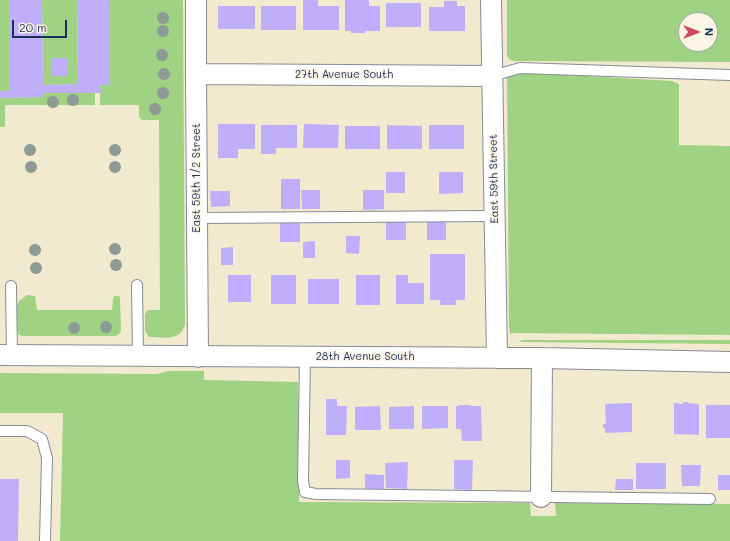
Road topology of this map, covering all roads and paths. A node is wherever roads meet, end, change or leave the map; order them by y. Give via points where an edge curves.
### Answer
1 (196, 0) edge
2 (491, 0) edge
3 (196, 74) junction
4 (730, 75) edge
5 (492, 76) junction
6 (494, 216) junction
7 (197, 218) junction
8 (137, 285) dead end
9 (11, 286) dead end
10 (6, 355) edge
11 (138, 356) junction
12 (198, 357) junction
13 (305, 357) junction
14 (497, 358) junction
15 (542, 358) junction
16 (730, 362) edge
17 (0, 431) edge
18 (540, 497) junction
19 (710, 499) dead end
20 (45, 541) edge

1 - 3 street, East 59th 1/2 Street
2 - 5 street, East 59th Street
3 - 5 street, 27th Avenue South
3 - 7 street, East 59th 1/2 Street
4 - 5 lane via 520,68
5 - 6 street, East 59th Street
6 - 7 lane
6 - 14 street, East 59th Street
7 - 12 street, East 59th 1/2 Street
8 - 11 lane
9 - 10 lane
10 - 11 street, 28th Avenue South
11 - 12 street, 28th Avenue South
12 - 13 street, 28th Avenue South
13 - 14 street, 28th Avenue South
13 - 18 lane via 305,492
14 - 15 street, 28th Avenue South
15 - 16 street, 28th Avenue South
15 - 18 street
17 - 20 lane via 27,431 42,439 47,458
18 - 19 lane

